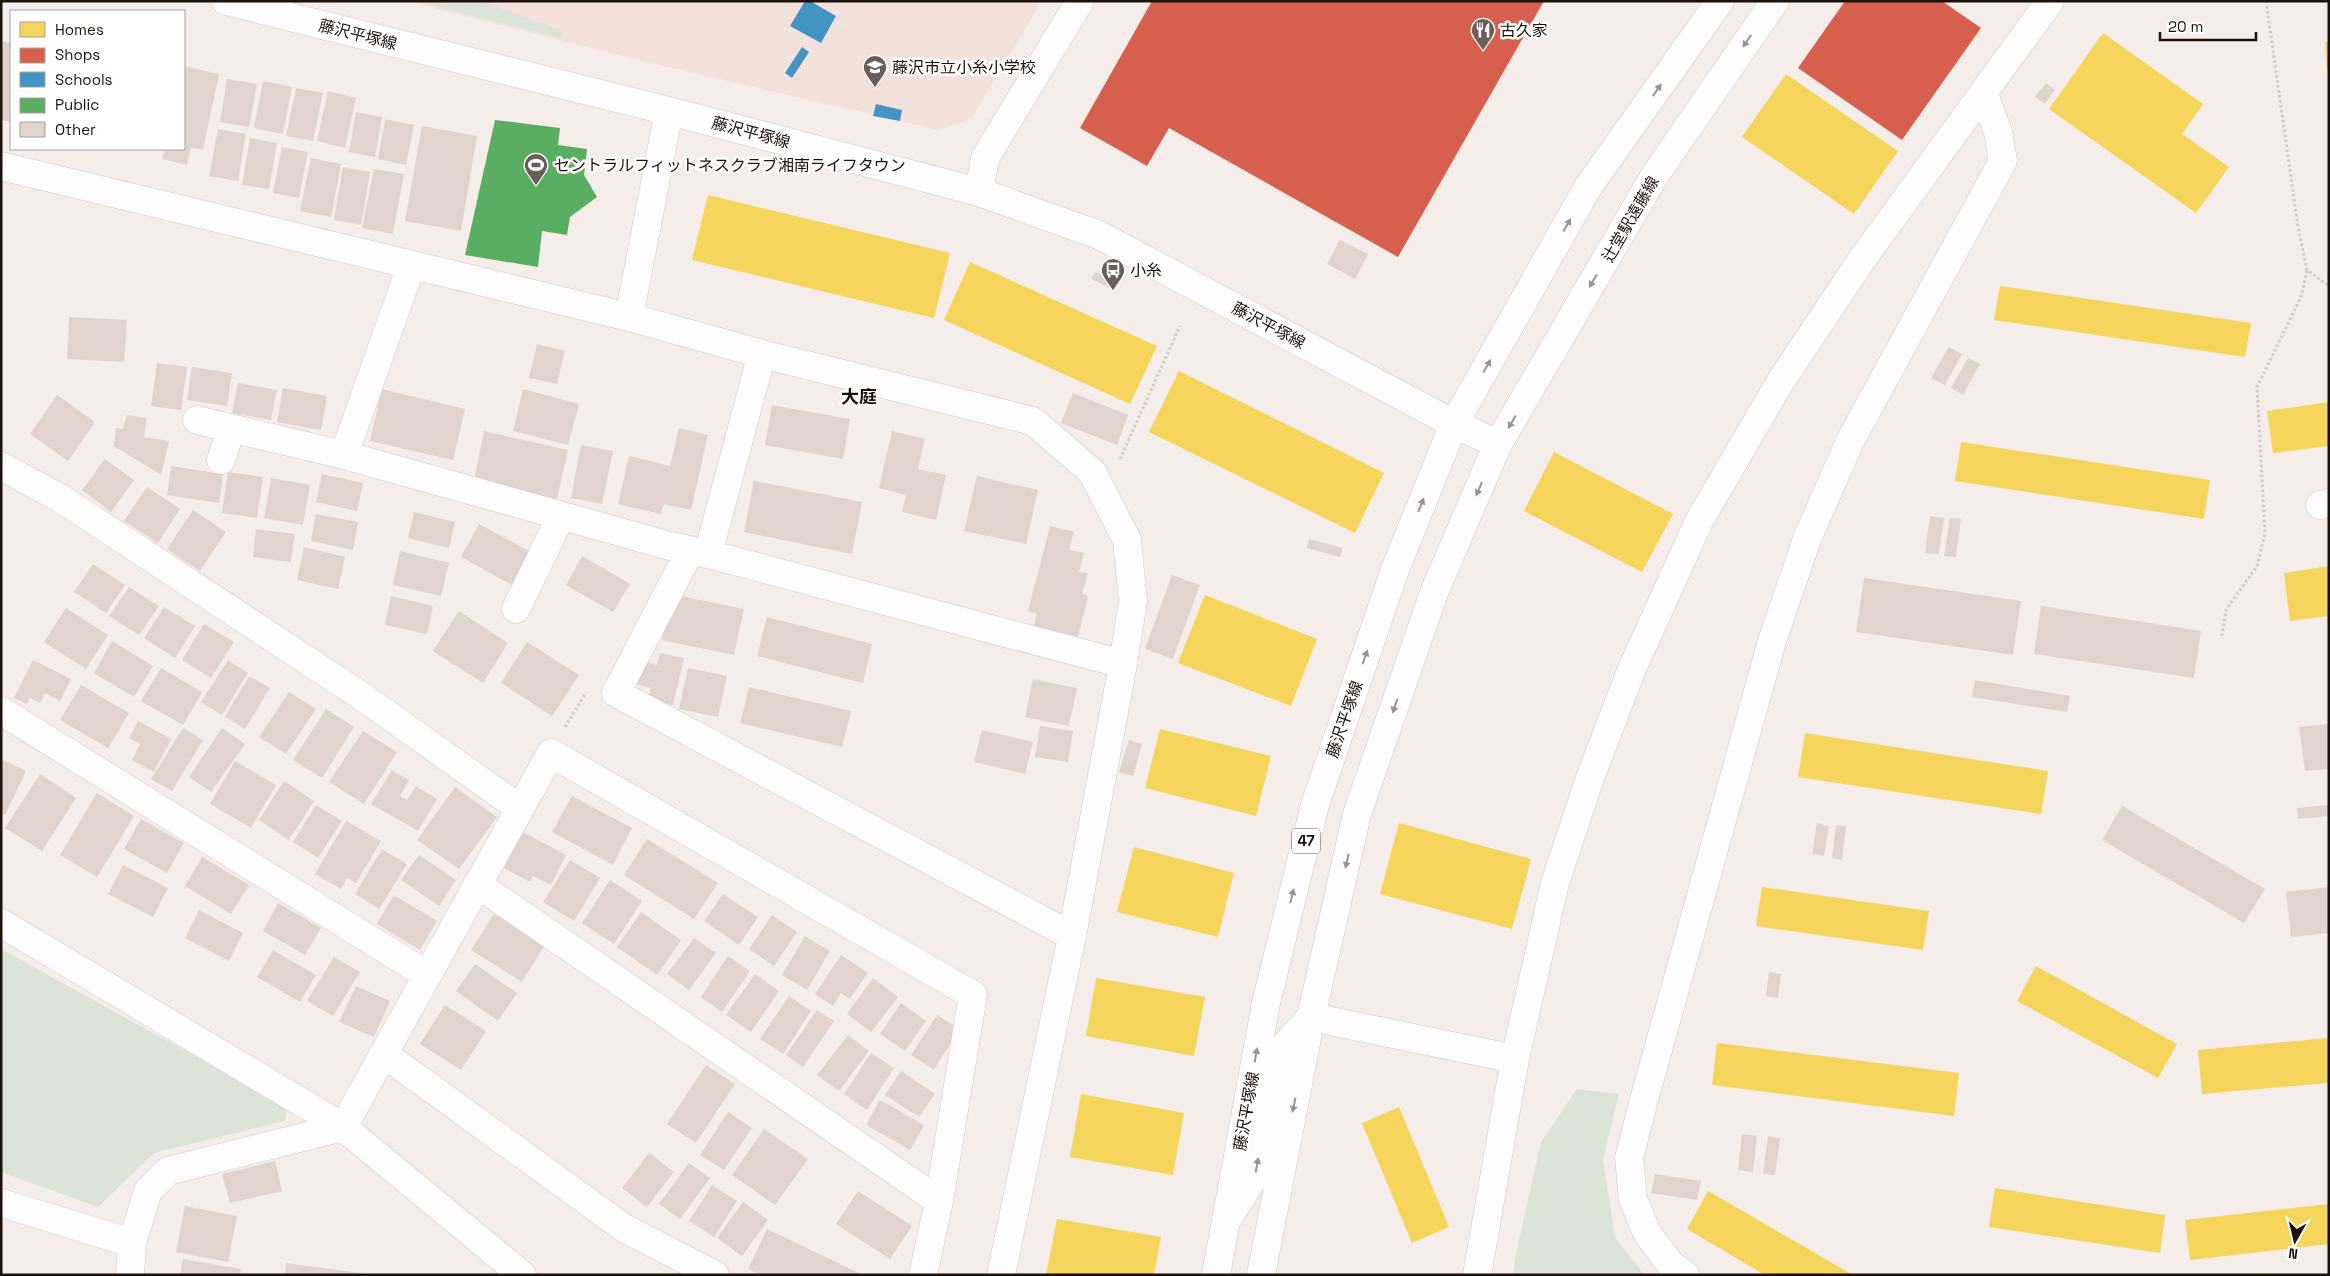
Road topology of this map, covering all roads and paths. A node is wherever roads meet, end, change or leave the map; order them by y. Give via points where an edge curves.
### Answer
1 (226, 1) edge
2 (1080, 1) edge
3 (1720, 1) edge
4 (1775, 1) edge
5 (2050, 1) edge
6 (2266, 1) edge
7 (1984, 94) junction
8 (669, 111) junction
9 (1, 166) edge
10 (979, 192) junction
11 (411, 266) junction
12 (2307, 270) junction
13 (2329, 286) edge
14 (629, 317) junction
15 (1180, 326) dead end
16 (762, 354) junction
17 (197, 420) dead end
18 (1454, 424) junction
19 (230, 429) junction
20 (1498, 444) junction
21 (344, 455) junction
22 (221, 460) dead end
23 (1, 466) edge
24 (1116, 467) dead end
25 (561, 516) junction
26 (699, 552) junction
27 (516, 609) dead end
28 (2222, 636) dead end
29 (1124, 664) junction
30 (1, 711) edge
31 (519, 808) junction
32 (477, 884) junction
33 (1, 923) edge
34 (1072, 936) junction
35 (427, 975) junction
36 (1311, 1017) junction
37 (384, 1054) junction
38 (1515, 1059) junction
39 (343, 1127) junction
40 (939, 1201) junction
41 (1, 1203) edge
42 (1225, 1223) junction
43 (132, 1244) junction
44 (130, 1275) edge
45 (522, 1275) edge
46 (715, 1275) edge
47 (923, 1275) edge
48 (1001, 1275) edge
49 (1216, 1275) edge
50 (1261, 1275) edge
51 (1478, 1275) edge
52 (1684, 1275) edge

1 - 8 street, 藤沢平塚線
2 - 10 street via 985,158
18 -> 3 street via 1588,187
4 -> 20 street, 辻堂駅遠藤線 via 1655,175
5 - 7 street
6 - 12 path
7 - 38 street via 1863,258 1784,376 1699,521 1631,671 1590,778 1555,882
7 - 52 street via 1998,132 2003,160 1850,441 1808,539 1772,640 1644,1100 1630,1158 1633,1199 1647,1233 1671,1265
8 - 10 street, 藤沢平塚線
8 - 14 street
9 - 11 street
10 - 18 street, 藤沢平塚線 via 1099,235
11 - 14 street
11 - 21 street
12 - 13 path
12 - 28 path via 2302,297 2257,387 2266,534 2257,566 2226,610
14 - 16 street
15 - 24 path
16 - 26 street
16 - 29 street via 1033,421 1092,472 1127,540 1133,602
17 - 19 street
18 - 20 street
42 -> 18 street, 藤沢平塚線 / 47 via 1266,1003 1315,805 1394,572
19 - 21 street
19 - 22 street
20 -> 36 street via 1435,590 1357,814
21 - 25 street
23 - 31 street via 60,498 343,684
25 - 26 street
25 - 27 street
26 - 29 street
26 - 34 street via 616,693
29 - 34 street
30 - 35 street
31 - 32 street
31 - 40 street via 551,753 973,995
32 - 35 street
32 - 40 street
33 - 39 street
34 - 48 street
35 - 37 street
36 - 38 street
42 -> 36 street via 1254,1177 1277,1054
36 -> 50 street
37 - 39 street
37 - 46 street via 624,1228
38 - 51 street
39 - 43 street via 168,1171 148,1191
39 - 45 street
40 - 47 street
41 - 43 street
42 - 49 street, 藤沢平塚線 / 47
43 - 44 street

